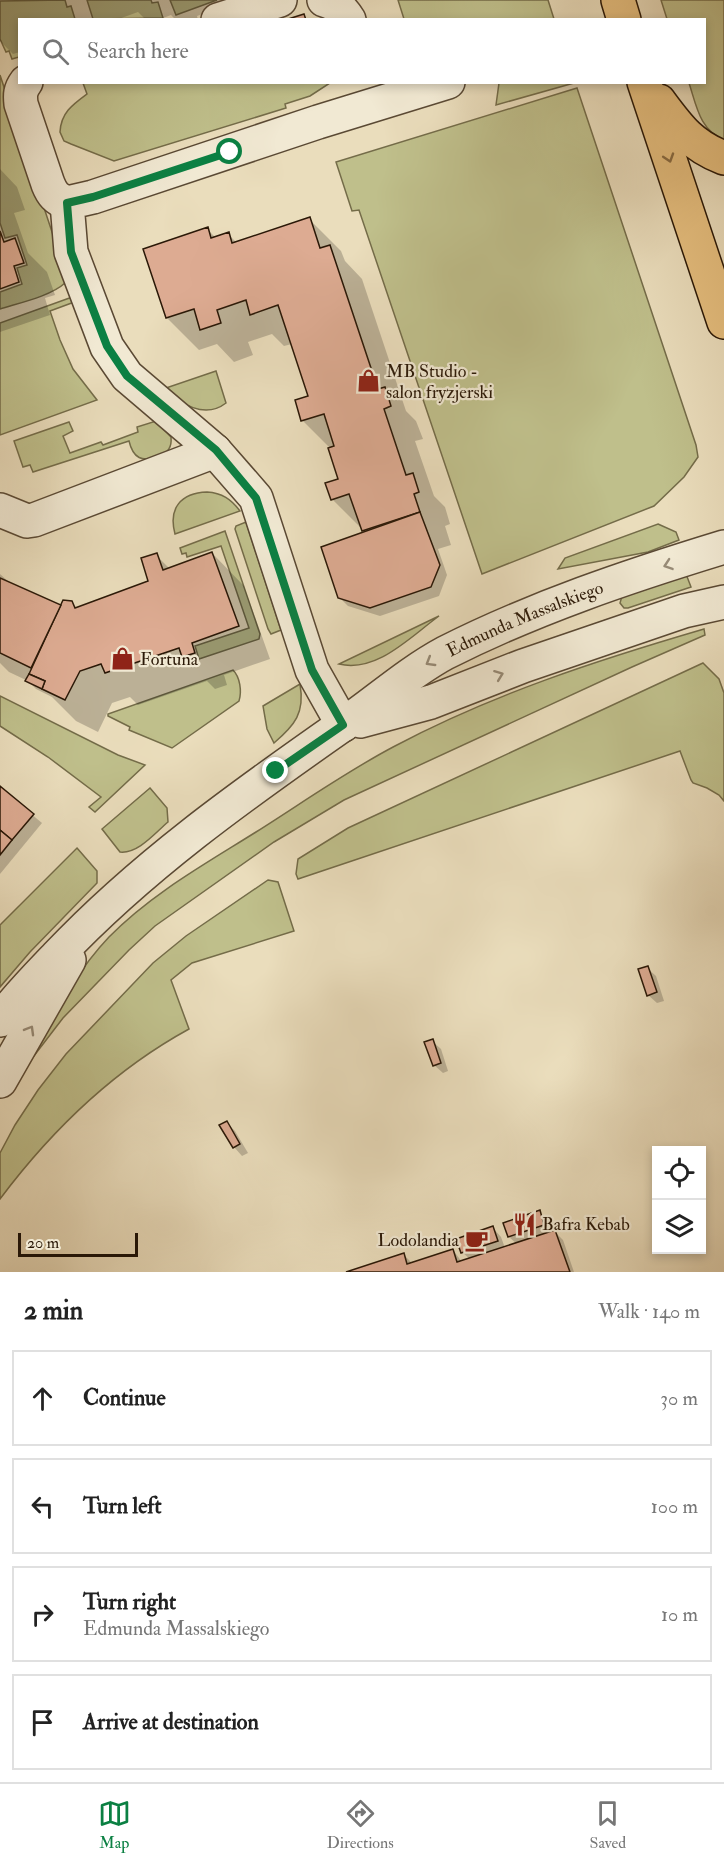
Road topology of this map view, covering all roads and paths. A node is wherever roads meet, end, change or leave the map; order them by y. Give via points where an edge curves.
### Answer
1 (280, 0) edge
2 (324, 0) edge
3 (618, 0) edge
4 (224, 18) edge
5 (348, 18) edge
6 (623, 18) edge
7 (24, 84) edge
8 (367, 84) edge
9 (442, 84) edge
10 (646, 84) edge
11 (646, 84) edge
12 (351, 112) junction
13 (724, 158) edge
14 (67, 203) junction
15 (724, 322) edge
16 (216, 450) junction
17 (0, 510) edge
18 (724, 547) edge
19 (724, 602) edge
20 (343, 725) junction
21 (83, 928) junction
22 (0, 1020) edge
23 (0, 1081) edge

1 - 4 street
2 - 5 street via 342,9
3 - 6 main road
7 - 14 street via 21,104 44,173 52,195
8 - 12 street via 366,92
9 - 12 street
10 - 13 main road via 693,142
11 -> 15 main road
12 - 14 street
14 - 16 street via 71,252 107,346 127,376
16 - 17 street via 36,520 27,521
16 - 20 street via 256,498 312,670
18 -> 20 street, Edmunda Massalskiego via 565,601 470,641 414,672
20 -> 19 street, Edmunda Massalskiego via 431,702 533,662 684,611
20 - 21 street, Edmunda Massalskiego via 168,852
21 - 22 street, Edmunda Massalskiego
23 -> 21 street, Edmunda Massalskiego via 66,968

